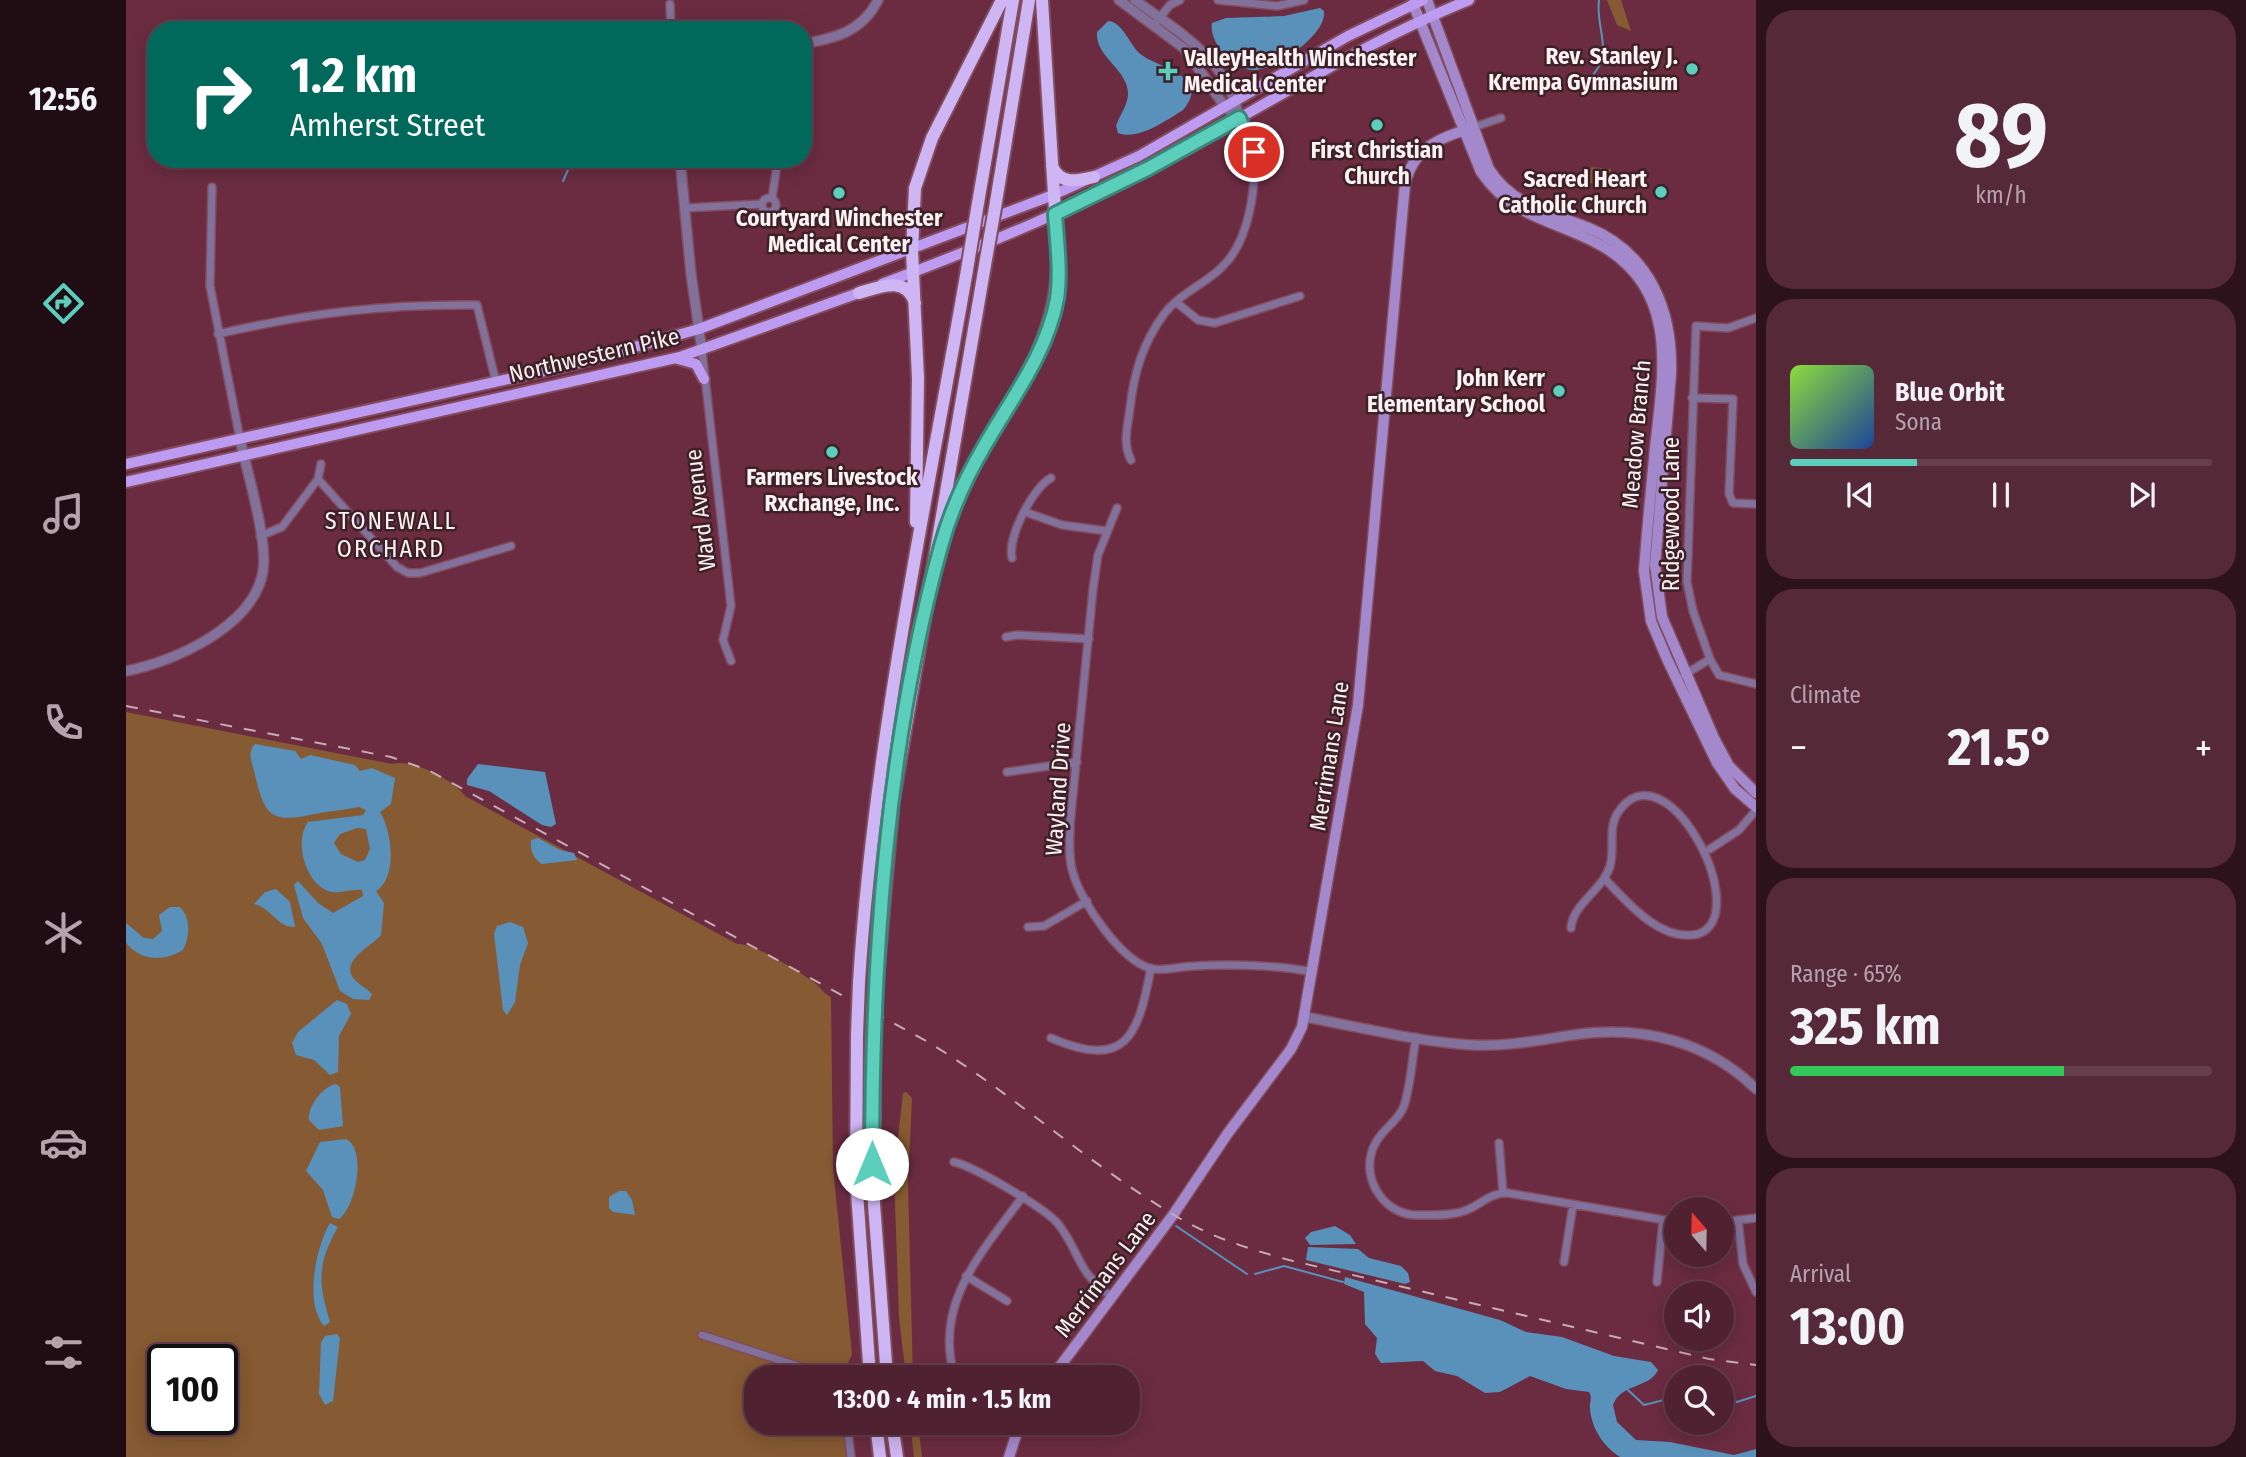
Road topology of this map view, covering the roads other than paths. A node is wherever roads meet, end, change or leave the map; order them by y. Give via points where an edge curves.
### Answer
1 (878, 0) edge
2 (1002, 0) edge
3 (1013, 0) edge
4 (1029, 0) edge
5 (1042, 0) edge
6 (1119, 0) edge
7 (1135, 0) edge
8 (1180, 0) edge
9 (1218, 0) edge
10 (1304, 0) edge
11 (1469, 0) edge
12 (1419, 1) edge
13 (670, 5) dead end
14 (1433, 15) junction
15 (1160, 16) junction
16 (1421, 20) junction
17 (671, 21) edge
18 (1154, 25) junction
19 (812, 41) edge
20 (1230, 104) junction
21 (1239, 118) junction
22 (1501, 118) dead end
23 (1469, 129) junction
24 (1051, 161) junction
25 (681, 168) edge
26 (777, 168) edge
27 (1094, 177) junction
28 (212, 187) dead end
29 (1053, 195) junction
30 (772, 198) junction
31 (762, 204) junction
32 (685, 208) junction
33 (1055, 214) junction
34 (912, 251) junction
35 (915, 271) junction
36 (859, 293) junction
37 (1300, 296) dead end
38 (1176, 302) junction
39 (917, 311) junction
40 (1756, 318) edge
41 (699, 329) junction
42 (218, 334) junction
43 (702, 351) junction
44 (676, 358) junction
45 (704, 379) junction
46 (496, 382) junction
47 (1692, 398) junction
48 (482, 401) junction
49 (240, 439) junction
50 (244, 456) junction
51 (1131, 460) dead end
52 (126, 464) edge
53 (321, 464) dead end
54 (1051, 478) dead end
55 (318, 479) junction
56 (126, 482) edge
57 (1756, 504) edge
58 (1117, 508) dead end
59 (1025, 512) junction
60 (1107, 531) junction
61 (260, 536) junction
62 (511, 546) dead end
63 (1012, 558) dead end
64 (905, 623) junction
65 (922, 629) junction
66 (1006, 637) dead end
67 (1089, 639) junction
68 (1710, 659) junction
69 (731, 661) dead end
70 (126, 671) edge
71 (1687, 674) junction
72 (1676, 678) junction
73 (1756, 684) edge
74 (1077, 762) junction
75 (1007, 772) dead end
76 (1756, 793) edge
77 (1756, 808) edge
78 (1710, 849) junction
79 (1605, 879) junction
80 (1087, 901) junction
81 (1028, 927) dead end
82 (1571, 928) dead end
83 (1151, 968) junction
84 (1312, 972) junction
85 (1305, 1017) junction
86 (1416, 1037) junction
87 (1051, 1038) dead end
88 (1756, 1088) edge
89 (1499, 1143) dead end
90 (954, 1162) dead end
91 (1503, 1193) junction
92 (1023, 1196) junction
93 (1573, 1205) junction
94 (1756, 1217) edge
95 (1663, 1220) joint
96 (1734, 1220) edge
97 (1738, 1220) junction
98 (1564, 1262) dead end
99 (966, 1276) junction
100 (1657, 1282) dead end
101 (1756, 1292) edge
102 (1112, 1297) junction
103 (1007, 1301) dead end
104 (702, 1335) dead end
105 (795, 1365) edge
106 (869, 1365) edge
107 (886, 1365) edge
108 (954, 1365) edge
109 (1061, 1365) edge
110 (849, 1435) edge
111 (877, 1435) edge
112 (894, 1435) edge
113 (1014, 1435) edge
114 (850, 1457) edge
115 (880, 1457) edge
116 (897, 1457) edge
117 (1009, 1457) edge

1 - 19 street via 852,30
2 - 34 highway via 925,155 914,197
3 - 64 highway, bridge
4 - 65 highway, bridge
5 - 24 highway
6 - 18 street
7 - 15 street
8 - 15 street
9 - 10 street via 1277,6
11 - 14 main road, Northwestern Pike
12 - 14 main road
12 - 16 main road
12 - 20 main road, Northwestern Pike
13 - 17 street
14 - 16 main road, Northwestern Pike
14 - 23 main road
15 - 18 street
15 - 20 street via 1201,49
16 - 21 main road, Northwestern Pike
16 - 23 main road
18 - 20 street via 1178,42
20 - 21 street
20 - 27 main road, Northwestern Pike
21 - 33 main road, Northwestern Pike
21 - 38 street via 1254,152 1245,230 1224,265
22 - 23 street, Merrimans Lane
23 - 71 main road, Meadow Branch via 1489,169 1510,194 1609,239 1644,272 1665,308 1672,344 1671,374 1655,565 1662,617
23 - 72 main road, Meadow Branch via 1481,172 1502,199 1607,249 1631,269 1655,306 1664,346 1644,571 1651,621
23 - 84 main road, Merrimans Lane via 1427,145 1413,162 1405,184 1360,685
24 - 27 highway via 1061,178
24 - 29 highway
25 - 32 street
26 - 30 street
27 - 29 main road, Northwestern Pike
28 - 42 street via 209,274
29 - 33 highway
29 - 34 main road, Northwestern Pike
30 - 31 street
30 - 31 street via 774,211 767,212
31 - 32 street
32 - 41 street
33 - 35 main road, Northwestern Pike
33 - 65 highway via 1057,296 1048,331 956,502
34 - 35 highway
34 - 41 main road, Northwestern Pike
35 - 36 main road, Northwestern Pike
35 - 39 highway
36 - 39 highway via 898,285 910,292
36 - 43 main road, Northwestern Pike
37 - 38 street via 1214,323 1198,320
38 - 51 street via 1164,314 1137,365 1126,442
39 - 64 highway via 918,493
40 - 47 street, Ridgewood Lane via 1728,328 1696,326
41 - 43 street
41 - 46 main road, Northwestern Pike via 633,350
42 - 46 street via 316,313 392,305 477,305
42 - 49 street
43 - 44 main road, Northwestern Pike
43 - 45 street, Ward Avenue
44 - 45 main road via 696,364
44 - 48 main road, Northwestern Pike
45 - 69 street, Ward Avenue via 731,606 723,640
46 - 48 main road via 494,393
46 - 49 main road, Northwestern Pike
47 - 57 street via 1733,399 1730,494 1734,503
47 - 68 street, Ridgewood Lane via 1687,582
48 - 50 main road, Northwestern Pike
49 - 50 street
49 - 52 main road, Northwestern Pike
50 - 56 main road, Northwestern Pike
50 - 61 street
53 - 55 street
54 - 59 street via 1038,488
55 - 61 street via 282,527
55 - 62 street via 397,567 408,573
58 - 60 street, Wayland Drive
59 - 60 street via 1055,523
59 - 63 street via 1011,542
60 - 67 street, Wayland Drive via 1096,569
61 - 70 street via 259,584 232,619 181,654
64 - 106 highway, bridge via 874,817 859,982 856,1178
65 - 107 highway, bridge via 893,801 876,990 874,1204
66 - 67 street
67 - 74 street, Wayland Drive
68 - 71 street
68 - 73 street via 1719,675
71 - 72 street
71 - 76 main road, Meadow Branch via 1729,766
72 - 77 main road, Meadow Branch via 1717,763
74 - 75 street
74 - 80 street, Wayland Drive via 1071,864
77 - 78 street via 1739,830
78 - 79 street via 1670,802 1653,796 1638,798 1614,821 1612,858
78 - 79 street via 1722,906 1714,924 1697,934 1657,926
79 - 82 street via 1575,913
80 - 81 street via 1044,926
80 - 83 street, Wayland Drive via 1132,959
83 - 84 street via 1227,966
83 - 87 street via 1139,1019 1123,1041 1094,1052
84 - 85 main road, Merrimans Lane
85 - 86 street
85 - 102 main road, Merrimans Lane via 1291,1049
86 - 88 street via 1490,1046 1597,1033 1653,1035 1715,1056
86 - 91 street via 1403,1108 1371,1153 1375,1189 1390,1206 1417,1215 1460,1212
89 - 91 street
90 - 92 street
91 - 93 street
92 - 99 street
92 - 102 street via 1056,1222 1083,1270
93 - 95 street
93 - 98 street
94 - 97 street
95 - 100 street
96 - 97 street
97 - 101 street via 1743,1264
99 - 103 street
99 - 108 street via 953,1302 949,1325
102 - 109 main road, Merrimans Lane
104 - 105 street
110 - 114 street
111 - 115 highway
112 - 116 highway
113 - 117 main road

